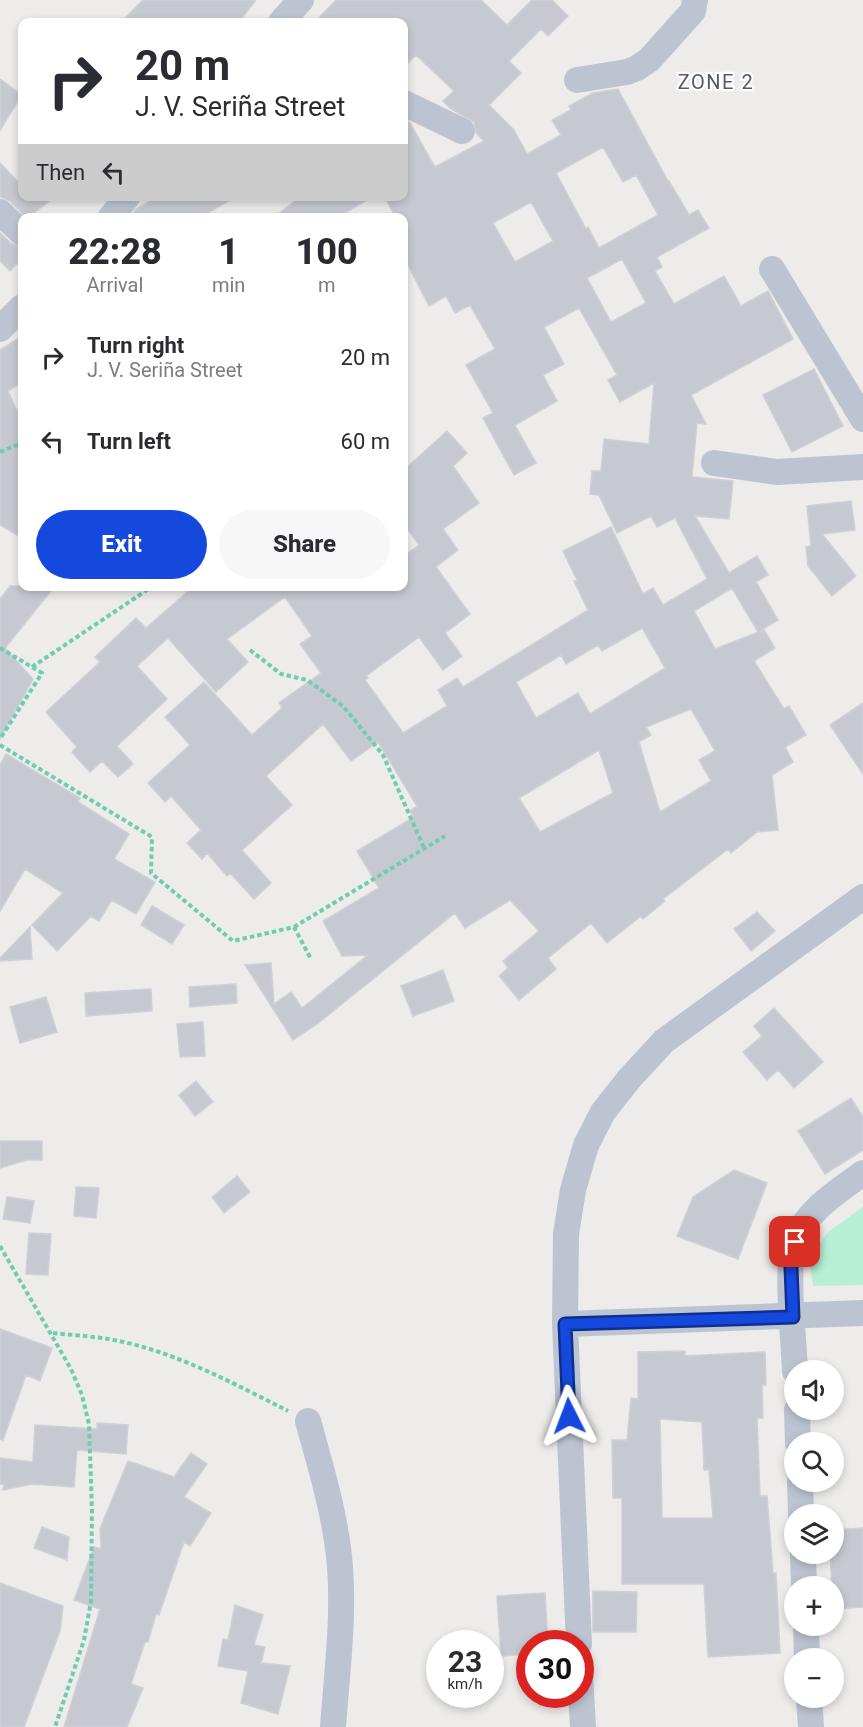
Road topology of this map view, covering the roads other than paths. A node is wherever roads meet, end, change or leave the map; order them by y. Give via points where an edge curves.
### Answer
1 (695, 0) edge
2 (577, 80) dead end
3 (408, 105) edge
4 (462, 131) dead end
5 (124, 201) edge
6 (0, 212) edge
7 (114, 213) edge
8 (18, 229) edge
9 (772, 269) dead end
10 (18, 311) edge
11 (0, 329) edge
12 (863, 419) edge
13 (714, 463) dead end
14 (863, 467) edge
15 (863, 897) edge
16 (863, 1173) edge
17 (863, 1313) edge
18 (793, 1317) junction
19 (565, 1324) junction
20 (795, 1360) edge
21 (308, 1421) road end
22 (578, 1630) edge
23 (582, 1708) edge
24 (810, 1708) edge
25 (333, 1727) edge
26 (583, 1727) edge
27 (811, 1727) edge

1 - 2 street via 693,11 643,64 627,72
3 - 4 street
5 - 7 street
6 - 8 street
9 - 12 street
10 - 11 street
13 - 14 street via 777,472
15 - 19 street via 664,1041 603,1112 586,1145 573,1190 566,1234
16 - 18 street via 827,1199 809,1218 795,1242 791,1268
17 - 18 street
18 - 19 street
18 - 20 street
19 - 22 street
21 - 25 street via 331,1505 339,1557 340,1615
23 - 26 street
24 - 27 street

